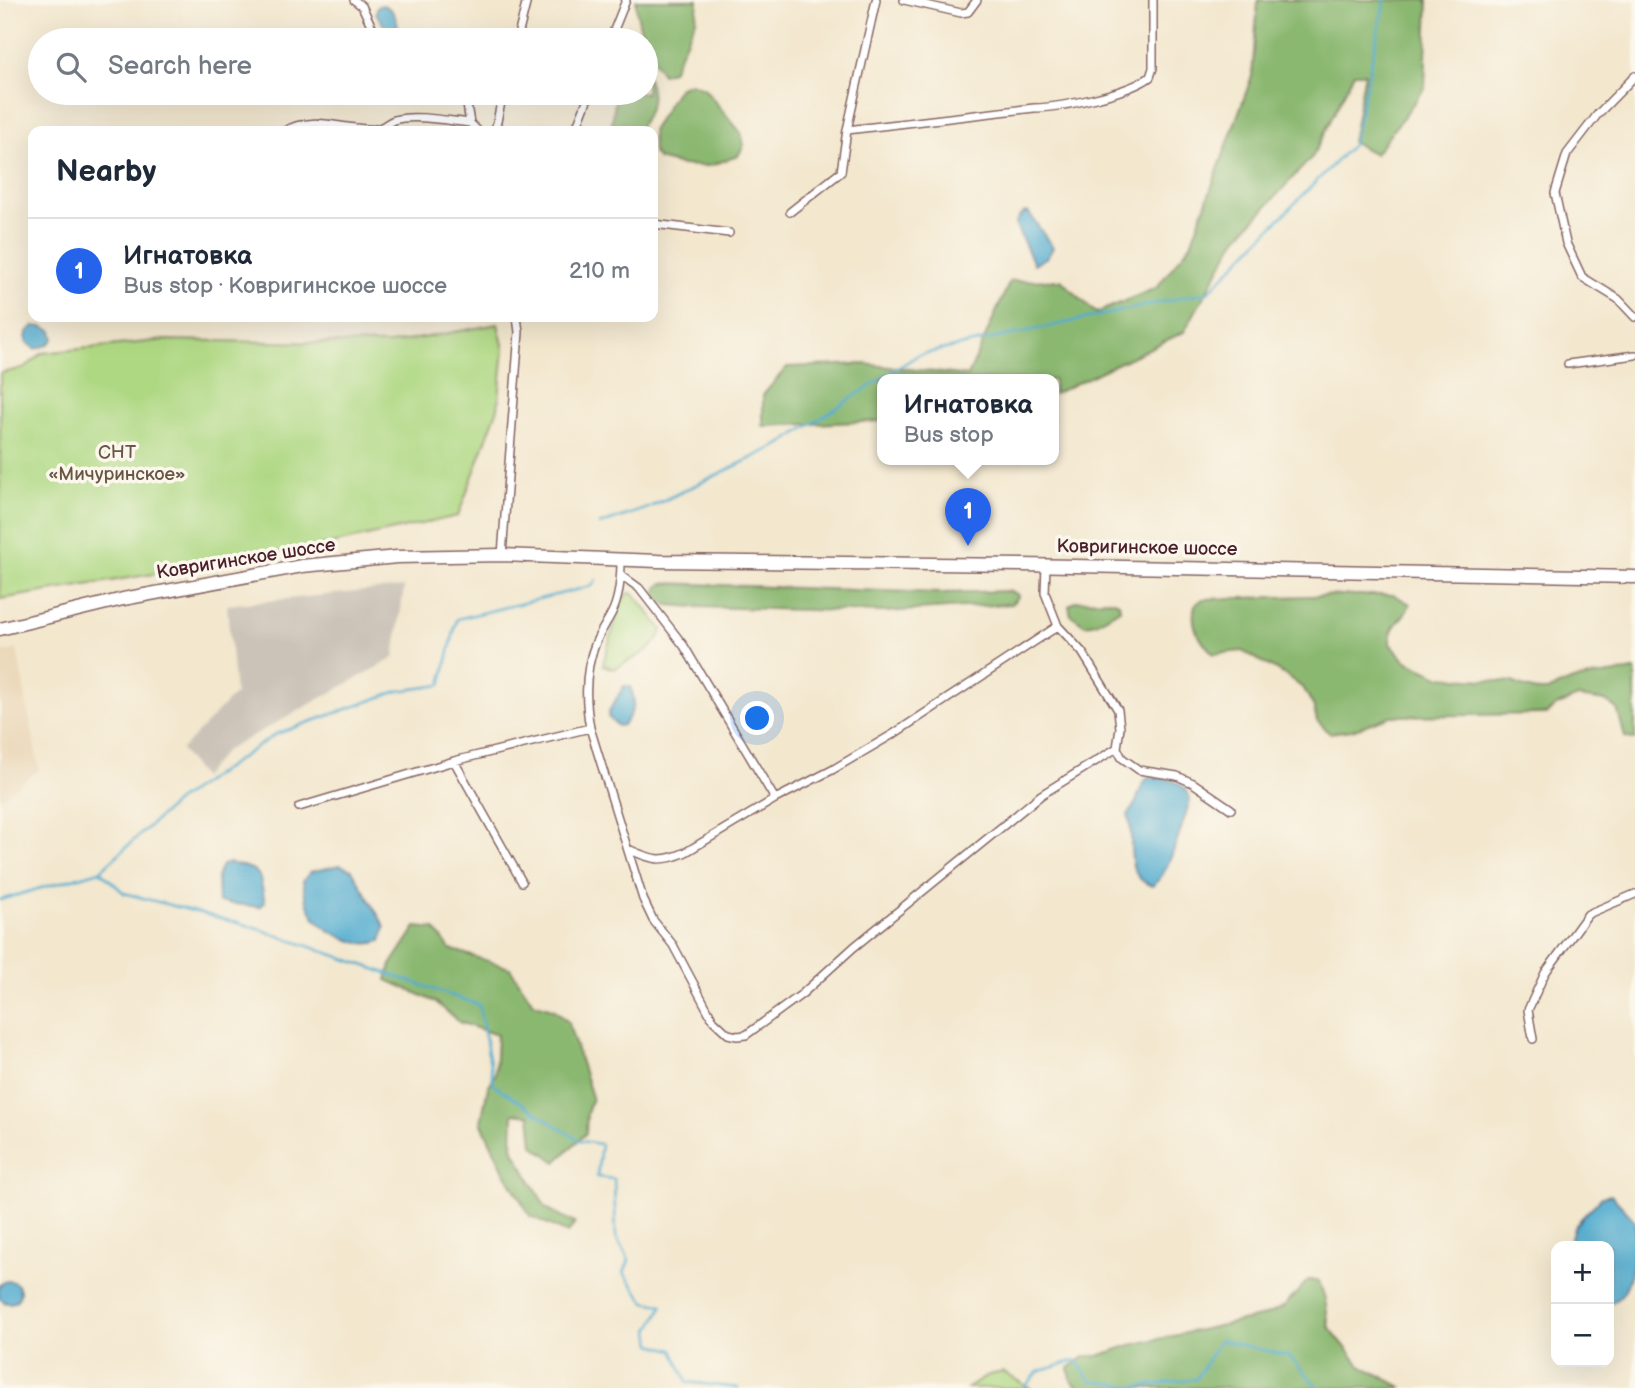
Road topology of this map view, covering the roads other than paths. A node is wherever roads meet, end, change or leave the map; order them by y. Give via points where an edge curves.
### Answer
1 (354, 0) edge
2 (527, 0) edge
3 (626, 0) edge
4 (876, 0) edge
5 (904, 0) edge
6 (977, 0) edge
7 (1153, 0) edge
8 (372, 28) edge
9 (520, 28) edge
10 (615, 28) edge
11 (1635, 76) edge
12 (467, 105) edge
13 (500, 105) edge
14 (585, 105) edge
15 (470, 123) junction
16 (295, 126) edge
17 (342, 126) edge
18 (384, 126) edge
19 (473, 126) edge
20 (496, 126) edge
21 (577, 126) edge
22 (847, 130) junction
23 (790, 212) dead end
24 (658, 225) edge
25 (729, 233) dead end
26 (1635, 317) edge
27 (518, 322) edge
28 (1635, 355) edge
29 (1568, 364) dead end
30 (502, 555) junction
31 (621, 560) junction
32 (1046, 565) junction
33 (621, 575) junction
34 (1635, 577) edge
35 (1058, 626) junction
36 (0, 628) edge
37 (590, 728) junction
38 (1117, 748) junction
39 (454, 761) junction
40 (775, 799) junction
41 (299, 807) dead end
42 (1231, 809) dead end
43 (628, 849) junction
44 (522, 882) dead end
45 (1635, 894) edge
46 (1533, 1039) dead end

1 - 8 street
2 - 9 street
3 - 10 street
4 - 22 street
5 - 6 street via 961,13 968,12
7 - 22 street via 1153,68 1150,77 1135,86 1052,108
11 - 26 street via 1567,154 1555,193 1566,243 1582,277 1618,299
12 - 15 street
13 - 20 street
14 - 21 street
15 - 18 street via 415,118 393,120
15 - 19 street
16 - 17 street
22 - 23 street via 841,172
24 - 25 street
27 - 30 street
28 - 29 street
30 - 31 main road, Ковригинское шоссе
30 - 36 main road, Ковригинское шоссе via 397,556 302,566 123,599
31 - 32 main road, Ковригинское шоссе
31 - 33 street
32 - 34 main road, Ковригинское шоссе
32 - 35 street via 1045,593
33 - 37 street via 614,608 590,662 586,705
33 - 40 street via 639,588 684,646
35 - 38 street via 1082,652 1118,710
35 - 40 street via 895,733
37 - 39 street
37 - 43 street
38 - 42 street via 1131,767 1177,776
38 - 43 street via 1041,795 802,994 746,1035 728,1034 713,1020 673,944 653,920
39 - 41 street
39 - 44 street
40 - 43 street via 671,859 658,860
45 - 46 street via 1588,914 1545,973 1528,1010

